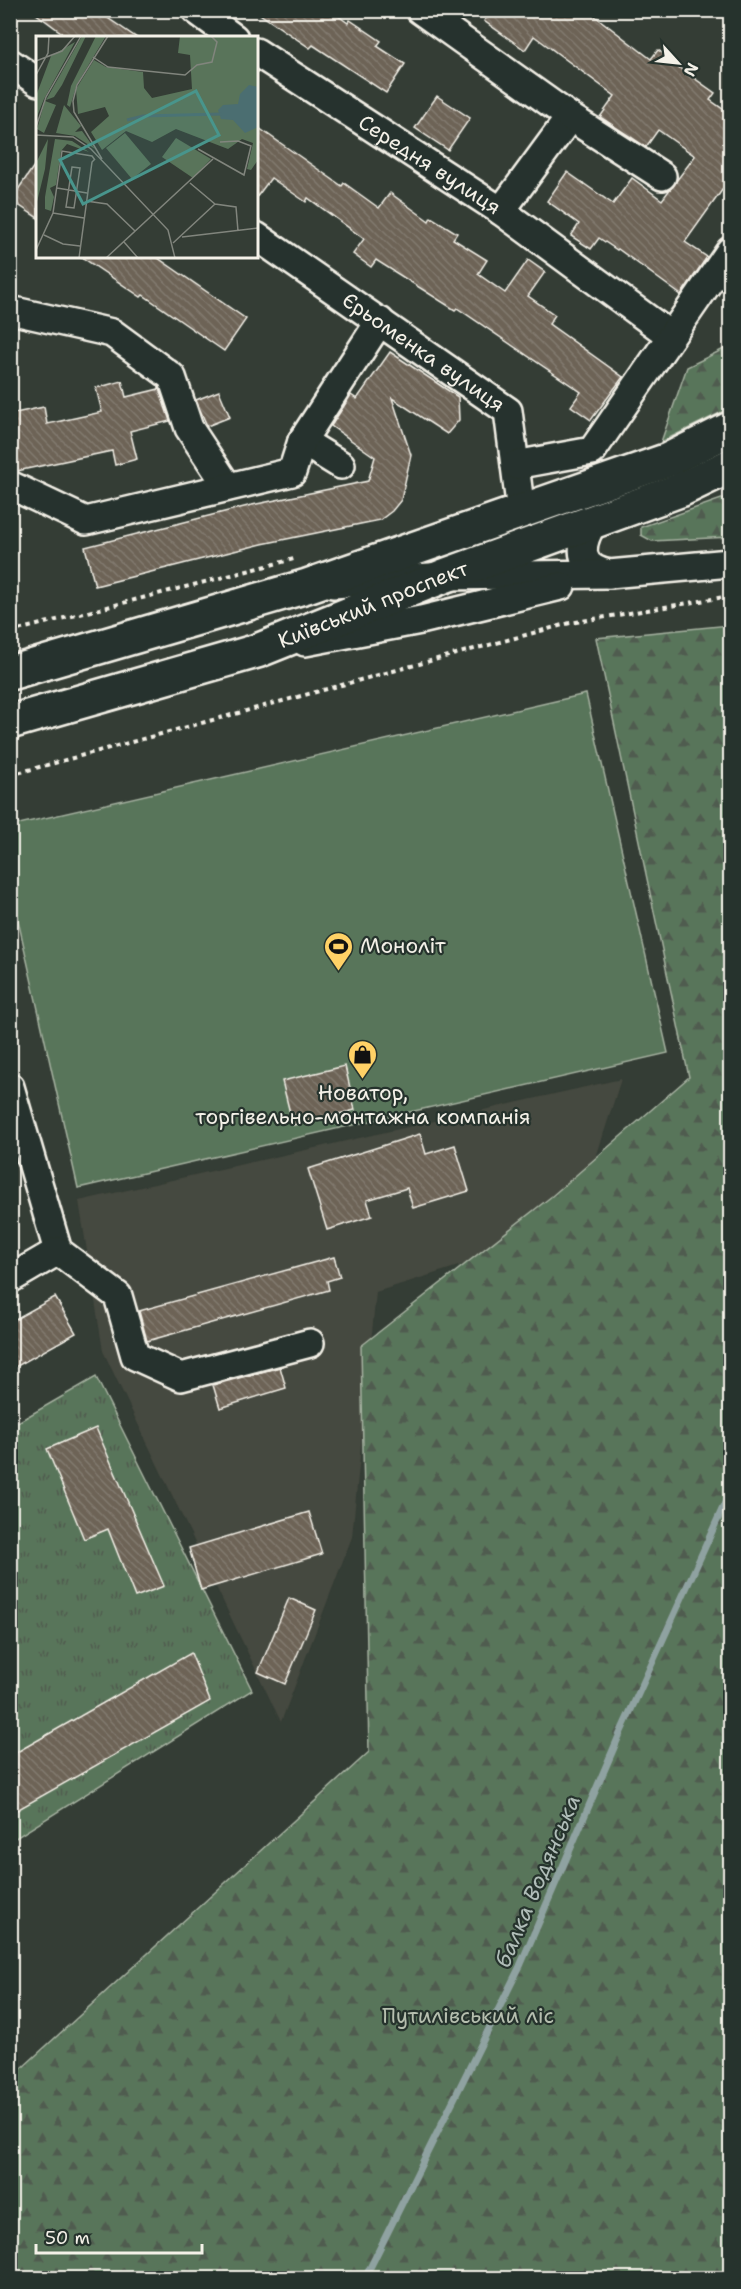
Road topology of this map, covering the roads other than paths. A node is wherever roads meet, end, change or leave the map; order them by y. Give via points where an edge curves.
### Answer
1 (420, 10) edge
2 (258, 53) edge
3 (570, 117) junction
4 (662, 176) dead end
5 (501, 212) junction
6 (258, 237) edge
7 (730, 251) edge
8 (10, 310) edge
9 (380, 321) junction
10 (671, 336) junction
11 (730, 429) edge
12 (302, 441) junction
13 (341, 465) dead end
14 (515, 465) junction
15 (730, 466) edge
16 (10, 485) edge
17 (228, 487) junction
18 (520, 512) junction
19 (594, 521) junction
20 (730, 563) edge
21 (304, 572) junction
22 (609, 574) junction
23 (444, 576) junction
24 (243, 606) junction
25 (257, 651) junction
26 (10, 673) edge
27 (10, 722) edge
28 (10, 1087) edge
29 (58, 1251) junction
30 (10, 1279) edge
31 (310, 1342) dead end

1 - 3 street
2 - 5 street, Середня вулиця
3 - 4 street
3 - 5 street, Середня вулиця
5 - 10 street
6 - 9 street, Єрьоменка вулиця
7 - 10 street
8 - 17 street via 112,333 172,377 189,428
9 - 12 street
9 - 14 street, Єрьоменка вулиця via 508,411
10 - 14 street via 592,451
11 - 18 main road, Київський проспект via 668,460
12 - 13 street
12 - 17 street via 292,472
14 - 18 street, Єрьоменка вулиця
15 - 19 main road, Київський проспект via 680,490
16 - 17 street via 86,521
18 - 21 main road, Київський проспект via 423,544
19 - 22 street via 584,538 584,555 593,568
19 - 23 main road, Київський проспект
20 - 22 street
21 - 23 street
21 - 24 main road, Київський проспект
22 - 23 street
22 - 25 street via 421,620
23 - 25 main road, Київський проспект
24 - 25 main road
24 - 26 main road, Київський проспект
25 - 27 main road, Київський проспект
28 - 29 street
29 - 30 street
29 - 31 street via 118,1296 135,1356 181,1377

